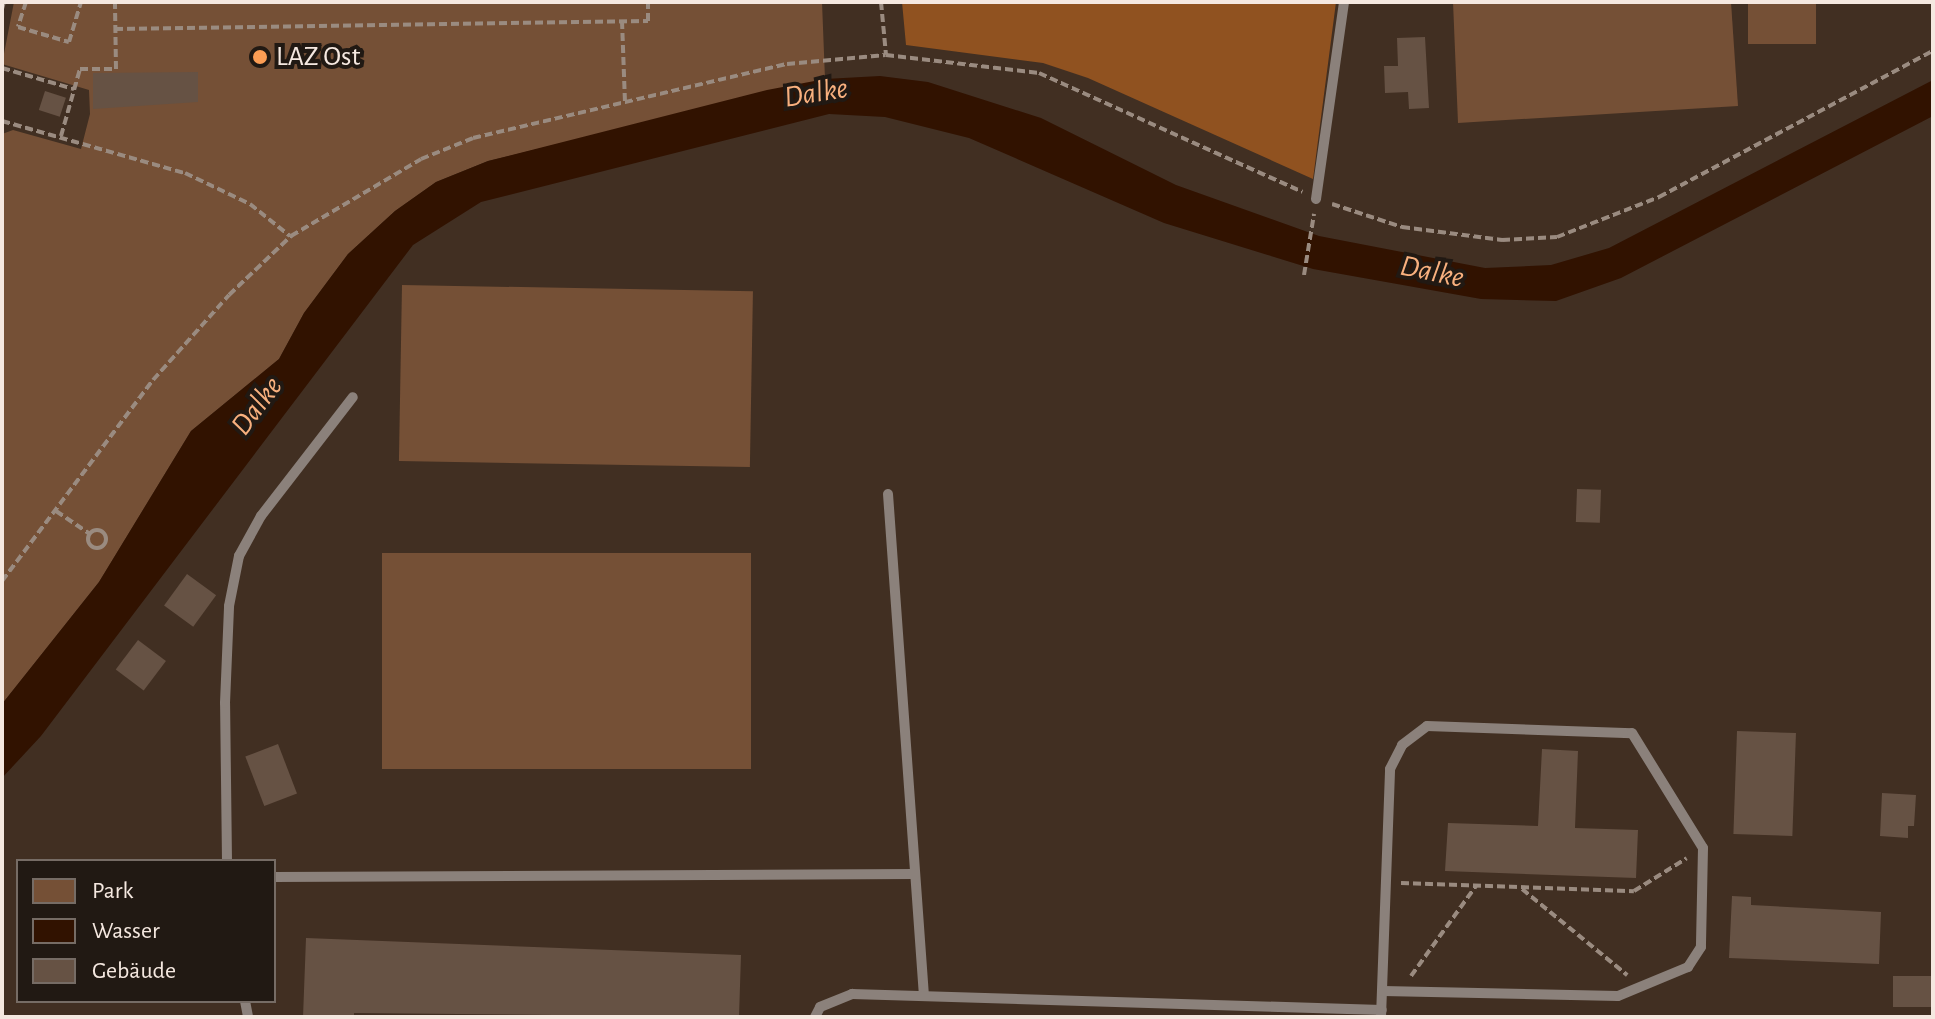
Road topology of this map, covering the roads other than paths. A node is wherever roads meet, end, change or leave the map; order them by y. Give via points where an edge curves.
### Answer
1 (1344, 2) edge
2 (1316, 199) road end
3 (353, 397) dead end
4 (888, 494) dead end
5 (227, 859) edge
6 (915, 874) junction
7 (276, 877) edge
8 (1383, 991) junction
9 (924, 996) junction
10 (1382, 1013) edge
11 (815, 1017) edge

1 - 2 lane
3 - 5 lane via 261,516 239,556 229,606 225,689
4 - 6 lane
6 - 7 lane
6 - 9 lane
8 - 8 lane via 1390,769 1402,745 1427,726 1632,733 1703,848 1701,947 1688,967 1618,996
8 - 10 lane
9 - 10 lane
9 - 11 lane via 852,994 820,1007

